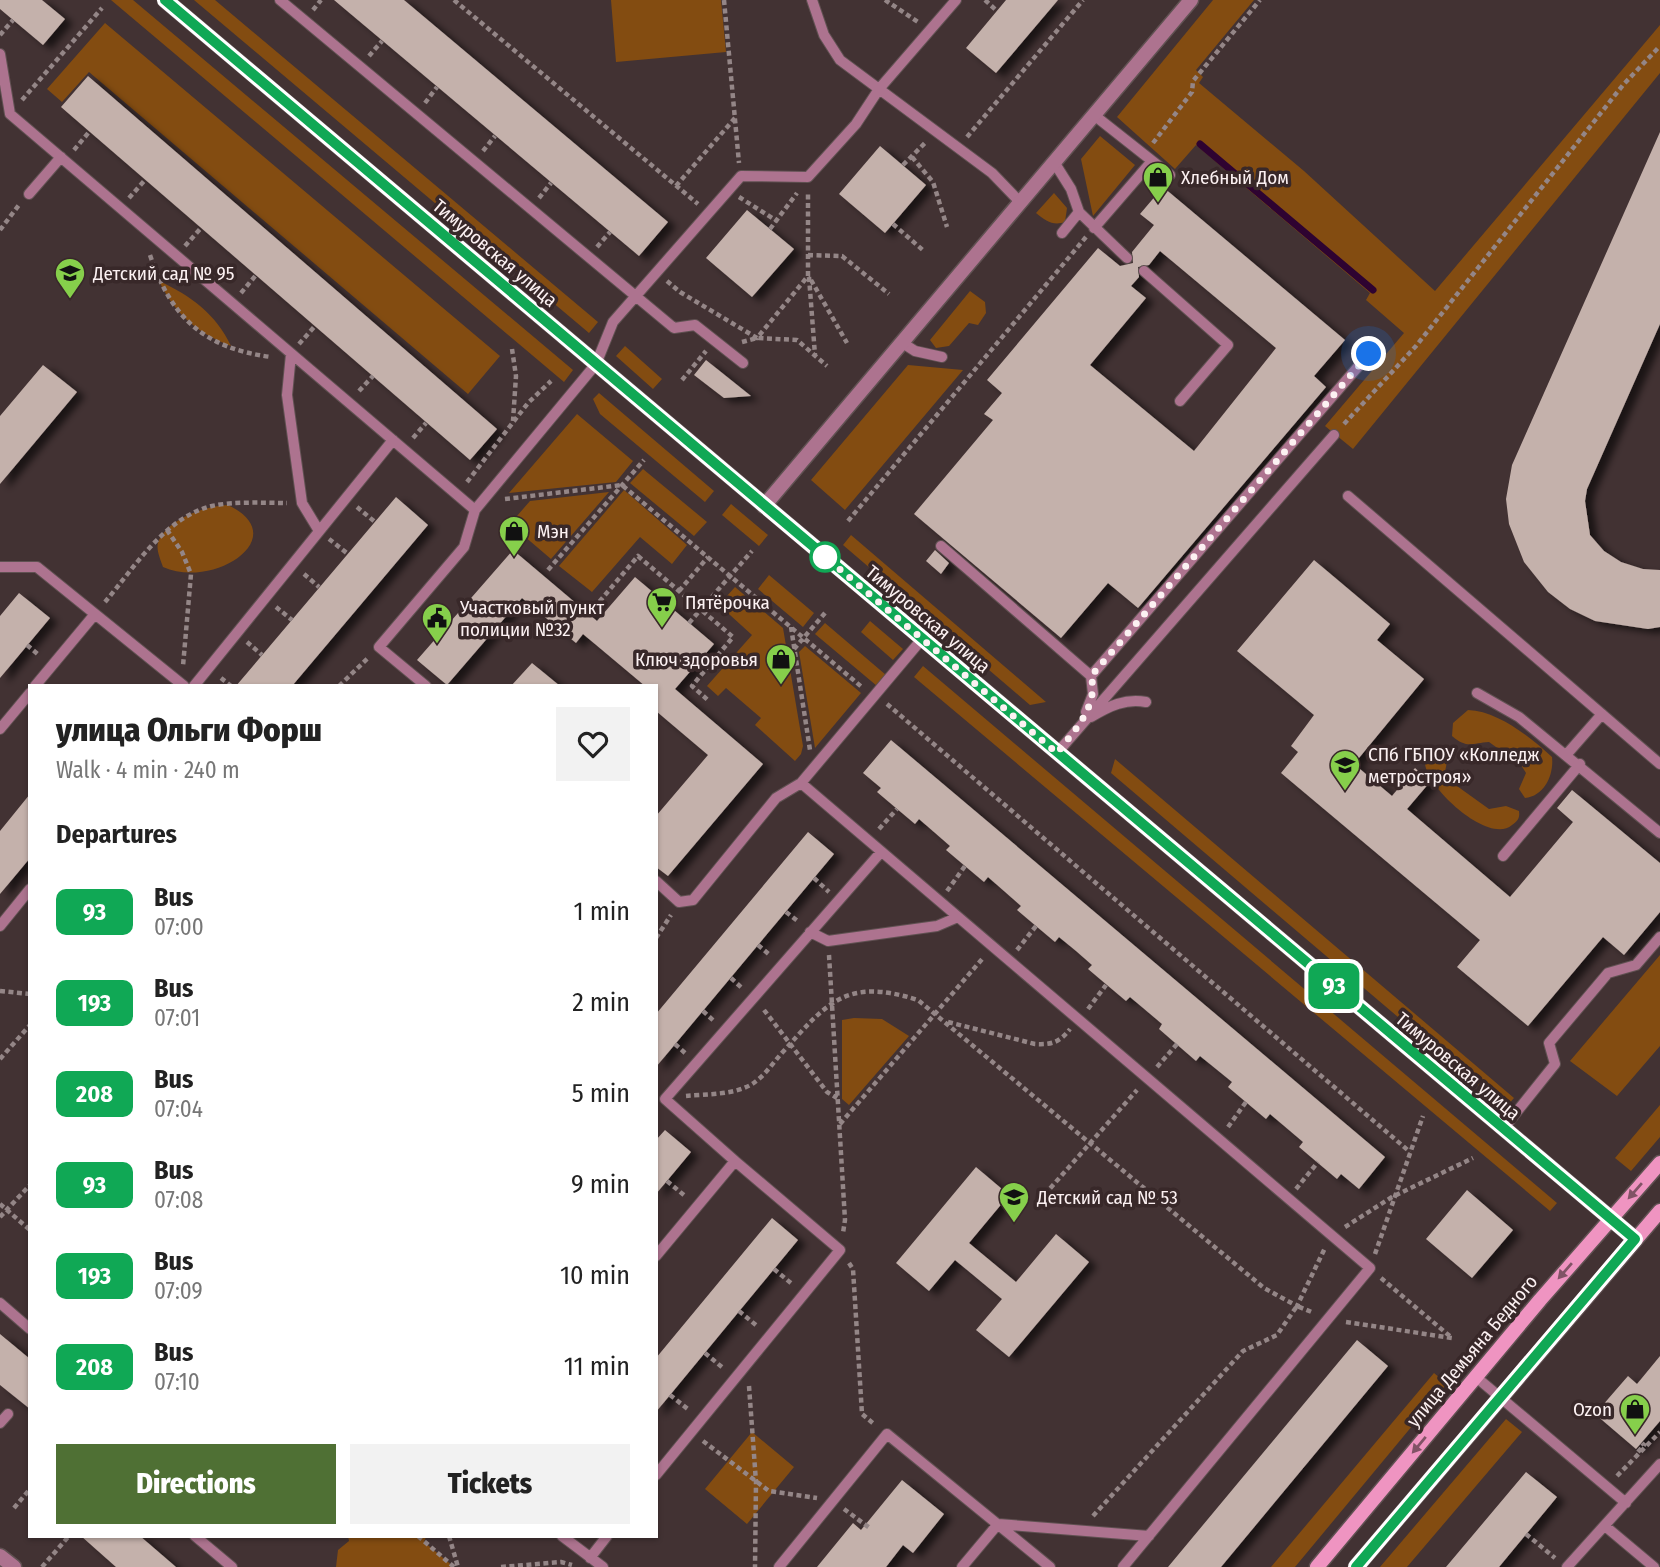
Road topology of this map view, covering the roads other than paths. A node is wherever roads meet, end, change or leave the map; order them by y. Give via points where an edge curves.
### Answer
1 (165, 0) edge
2 (280, 0) edge
3 (812, 0) edge
4 (956, 0) edge
5 (1191, 0) edge
6 (0, 54) edge
7 (879, 89) junction
8 (1094, 115) junction
9 (63, 159) junction
10 (1152, 161) junction
11 (1054, 162) junction
12 (1170, 175) dead end
13 (25, 198) road end
14 (1020, 202) junction
15 (1079, 212) junction
16 (1094, 228) junction
17 (1062, 233) dead end
18 (1127, 258) dead end
19 (1144, 271) dead end
20 (638, 296) junction
21 (901, 342) junction
22 (291, 354) junction
23 (1369, 354) dead end
24 (943, 357) dead end
25 (743, 363) dead end
26 (596, 364) junction
27 (1180, 401) dead end
28 (1334, 435) road end
29 (393, 440) junction
30 (1348, 496) dead end
31 (764, 506) junction
32 (475, 510) junction
33 (320, 531) junction
34 (941, 546) dead end
35 (0, 567) edge
36 (95, 614) junction
37 (922, 639) junction
38 (1091, 676) junction
39 (37, 684) edge
40 (182, 684) edge
41 (196, 684) edge
42 (424, 684) edge
43 (1477, 693) dead end
44 (28, 695) edge
45 (1146, 702) dead end
46 (1602, 714) junction
47 (1081, 723) junction
48 (0, 729) edge
49 (1057, 753) junction
50 (1567, 754) junction
51 (1580, 764) junction
52 (1660, 764) edge
53 (801, 783) junction
54 (1660, 833) edge
55 (881, 852) junction
56 (1503, 856) dead end
57 (658, 883) edge
58 (28, 891) edge
59 (958, 917) junction
60 (0, 926) edge
61 (810, 932) junction
62 (1660, 937) edge
63 (1503, 1129) junction
64 (735, 1161) junction
65 (1660, 1163) edge
66 (1660, 1211) edge
67 (1611, 1220) junction
68 (1635, 1239) junction
69 (658, 1254) edge
70 (0, 1303) edge
71 (28, 1327) edge
72 (1476, 1377) junction
73 (1500, 1397) junction
74 (8, 1414) dead end
75 (0, 1423) edge
76 (1660, 1464) edge
77 (658, 1473) edge
78 (1626, 1503) junction
79 (998, 1524) junction
80 (1605, 1526) junction
81 (1149, 1535) junction
82 (197, 1538) edge
83 (565, 1538) edge
84 (605, 1538) edge
85 (0, 1556) edge
86 (590, 1558) junction
87 (13, 1567) edge
88 (232, 1567) edge
89 (603, 1567) edge
90 (779, 1567) edge
91 (962, 1567) edge
92 (1050, 1567) edge
93 (1123, 1567) edge
94 (1317, 1567) edge
95 (1356, 1567) edge
96 (1566, 1567) edge
97 (1654, 1567) edge

1 - 26 street, Тимуровская улица
2 - 20 lane
3 - 7 lane via 824,35 840,60
4 - 7 lane
5 - 8 street
6 - 9 lane via 10,114
7 - 14 lane via 992,173
7 - 20 lane via 856,124 807,177 741,176
8 - 10 lane
8 - 11 street
9 - 13 lane
9 - 22 lane
10 - 12 lane
10 - 16 lane
11 - 14 street
11 - 15 lane
14 - 21 street
15 - 16 lane
15 - 17 lane
16 - 18 lane
19 - 27 lane via 1228,345
20 - 25 lane via 674,328 695,325
20 - 26 lane via 613,322
21 - 24 lane via 915,351
21 - 31 street
22 - 29 lane
22 - 33 lane via 287,395 302,503
23 - 38 lane
26 - 31 street, Тимуровская улица
26 - 32 lane
28 - 47 lane
29 - 32 lane
29 - 33 lane
30 - 46 lane
31 - 37 street, Тимуровская улица
32 - 42 lane via 464,547 379,648
33 - 41 lane
34 - 38 lane
35 - 36 lane via 37,567
36 - 39 lane
36 - 40 lane
37 - 49 street, Тимуровская улица
37 - 53 lane
38 - 47 lane via 1093,694
43 - 50 lane via 1519,717
44 - 48 lane
45 - 47 lane via 1108,706
46 - 50 lane
46 - 52 lane
47 - 49 lane
49 - 63 street, Тимуровская улица
50 - 51 lane
51 - 54 lane
51 - 56 lane
53 - 55 lane
53 - 57 lane via 776,798 693,900 679,902
55 - 59 lane
55 - 61 lane
58 - 60 lane
59 - 61 lane via 937,926 828,941
59 - 81 lane via 1370,1268
61 - 64 lane via 665,1099
62 - 63 lane via 1636,965 1608,973 1549,1043 1555,1064
63 - 67 street, Тимуровская улица
64 - 69 lane
64 - 77 lane via 840,1250
65 -> 67 street, улица Демьяна Бедного
66 - 68 street
67 - 68 street, Тимуровская улица
67 -> 72 street, улица Демьяна Бедного
68 - 73 street
70 - 71 lane
72 - 73 lane
72 -> 94 street, улица Демьяна Бедного
73 - 78 lane
73 - 95 street
74 - 75 lane
76 - 78 lane
78 - 80 lane
79 - 81 lane
79 - 90 lane via 887,1434
79 - 91 lane
79 - 92 lane
80 - 96 lane
80 - 97 lane
81 - 93 lane
82 - 88 lane
83 - 86 lane
84 - 86 lane
85 - 87 street
86 - 89 lane

